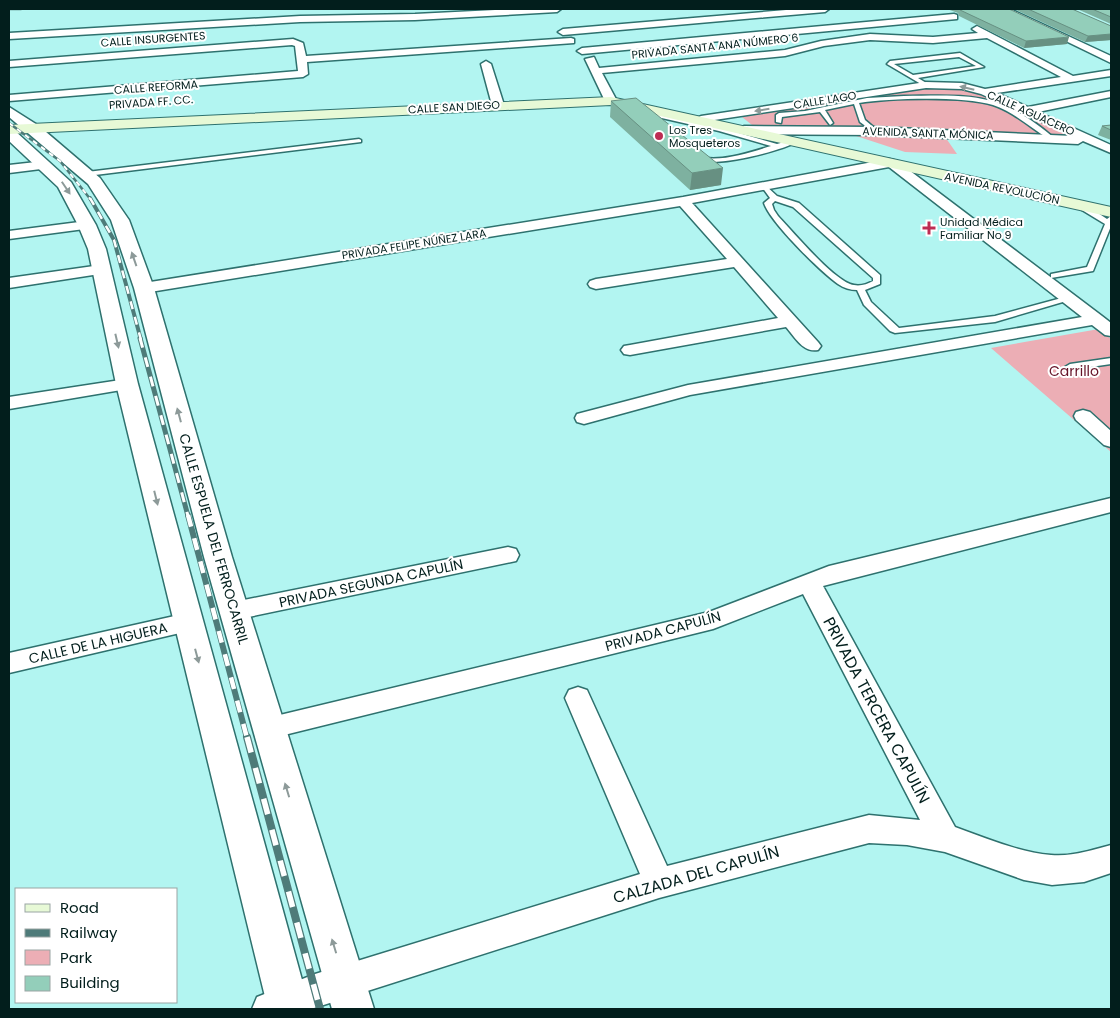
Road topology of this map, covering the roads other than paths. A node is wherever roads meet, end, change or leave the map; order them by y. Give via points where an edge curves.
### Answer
1 (557, 9) edge
2 (825, 9) edge
3 (941, 9) edge
4 (1004, 9) edge
5 (554, 20) dead end
6 (963, 21) junction
7 (564, 32) junction
8 (989, 35) junction
9 (9, 36) edge
10 (213, 36) dead end
11 (572, 41) junction
12 (821, 45) junction
13 (212, 47) junction
14 (582, 51) junction
15 (303, 59) junction
16 (590, 59) junction
17 (1111, 60) edge
18 (9, 64) edge
19 (486, 64) dead end
20 (594, 71) junction
21 (1111, 73) edge
22 (1097, 75) junction
23 (913, 77) junction
24 (1072, 79) junction
25 (1111, 81) edge
26 (926, 85) junction
27 (948, 85) joint
28 (906, 88) junction
29 (985, 92) junction
30 (1111, 94) edge
31 (917, 99) junction
32 (611, 101) junction
33 (856, 102) junction
34 (498, 105) junction
35 (822, 110) junction
36 (32, 111) dead end
37 (1025, 111) junction
38 (14, 119) edge
39 (701, 119) junction
40 (650, 122) edge
41 (779, 122) dead end
42 (830, 123) dead end
43 (723, 128) junction
44 (744, 130) junction
45 (875, 131) junction
46 (1111, 136) edge
47 (1051, 138) junction
48 (1093, 140) junction
49 (359, 141) dead end
50 (795, 141) junction
51 (778, 146) junction
52 (1111, 149) edge
53 (690, 152) edge
54 (896, 164) junction
55 (44, 165) junction
56 (9, 170) edge
57 (87, 174) junction
58 (765, 187) junction
59 (774, 198) junction
60 (683, 201) junction
61 (1110, 218) edge
62 (87, 225) junction
63 (9, 234) edge
64 (737, 262) junction
65 (101, 270) junction
66 (1054, 276) junction
67 (9, 283) edge
68 (596, 284) dead end
69 (144, 288) junction
70 (860, 289) junction
71 (1069, 299) junction
72 (1103, 319) edge
73 (789, 320) junction
74 (1111, 331) edge
75 (812, 346) dead end
76 (630, 350) dead end
77 (1111, 361) edge
78 (1070, 367) dead end
79 (127, 384) junction
80 (9, 403) edge
81 (1083, 416) dead end
82 (584, 418) dead end
83 (1111, 441) edge
84 (1111, 505) edge
85 (508, 555) dead end
86 (810, 582) junction
87 (234, 611) junction
88 (188, 622) junction
89 (9, 663) edge
90 (578, 698) dead end
91 (268, 728) junction
92 (946, 838) junction
93 (1111, 859) edge
94 (659, 883) junction
95 (349, 996) edge
96 (282, 1007) edge

1 - 9 street via 300,19
2 - 7 street
3 - 6 street
4 - 17 street
5 - 7 street
6 - 8 street
6 - 14 street
7 - 11 street
8 - 12 street via 883,45
8 - 24 street
10 - 13 street
11 - 14 street
11 - 15 street
12 - 16 street via 791,42
12 - 20 street, PRIVADA SANTA ANA NÚMERO 6 via 785,52
13 - 15 street, CALLE INSURGENTES via 298,43
13 - 18 street, CALLE INSURGENTES via 103,60
14 - 16 street
15 - 38 street, CALLE REFORMA via 303,74
16 - 20 street
19 - 34 street
20 - 32 street
21 - 22 street
22 - 24 street
22 - 25 street
23 - 23 lane via 890,63 960,55 981,67
23 - 26 lane
24 - 29 street
26 - 27 street, CALLE LAGO
26 - 28 street, CALLE LAGO
29 -> 27 street, CALLE AGUACERO
28 - 31 lane
28 -> 39 street, CALLE LAGO
29 - 37 street, CALLE AGUACERO
30 - 37 street
31 - 33 lane via 877,98
31 - 47 lane via 986,102 1004,109
32 - 34 main road, CALLE SAN DIEGO
32 - 39 main road, CALLE SAN DIEGO
33 - 35 lane
33 - 45 lane via 862,121
34 - 38 main road, CALLE SAN DIEGO via 221,121
35 - 41 lane via 806,116 779,115
35 - 42 lane
36 - 38 street
37 - 48 street, CALLE AGUACERO
38 - 55 street
38 - 57 street, CALLE ESPUELA DEL FERROCARRIL
39 - 43 main road, CALLE SAN DIEGO
40 - 43 lane via 640,114
43 - 44 main road, CALLE SAN DIEGO
43 - 51 lane
44 - 45 street, AVENIDA SANTA MÓNICA
44 - 50 main road, CALLE SAN DIEGO
45 - 47 street, AVENIDA SANTA MÓNICA
46 - 48 street, AVENIDA SANTA MÓNICA
47 - 48 street, AVENIDA SANTA MÓNICA
48 - 52 street, CALLE AGUACERO
49 - 57 lane
50 - 51 lane
50 - 54 main road, CALLE SAN DIEGO
51 - 53 lane via 710,162
54 - 58 street, PRIVADA FELIPE NÚÑEZ LARA
54 - 61 main road, AVENIDA REVOLUCIÓN via 1080,205
54 - 66 street
54 - 71 street
55 - 56 street
55 -> 62 street via 65,185
69 -> 57 street, CALLE ESPUELA DEL FERROCARRIL via 120,220
58 - 59 lane
58 - 60 street, PRIVADA FELIPE NÚÑEZ LARA
59 - 70 lane via 768,206 773,215 832,275 846,286
59 - 70 lane via 796,205 877,276 874,284
60 - 64 street
60 - 69 street, PRIVADA FELIPE NÚÑEZ LARA
61 - 66 lane via 1090,269
62 - 63 street
62 - 65 street
64 - 68 street
64 - 73 street
65 - 67 street
65 -> 79 street
66 - 72 street
87 -> 69 street, CALLE ESPUELA DEL FERROCARRIL
70 - 71 lane via 867,303 898,331 995,319
71 - 72 street
72 - 74 street
72 - 82 street via 688,390
73 - 75 street
73 - 76 street
77 - 78 lane
79 - 80 street
79 -> 88 street
81 - 83 street
84 - 86 street, PRIVADA CAPULÍN via 829,574
85 - 87 street, PRIVADA SEGUNDA CAPULÍN
86 - 91 street, PRIVADA CAPULÍN via 713,620
86 - 92 street, PRIVADA TERCERA CAPULÍN
87 - 91 street, CALLE ESPUELA DEL FERROCARRIL
88 - 89 street, CALLE DE LA HIGUERA
88 -> 96 street
90 - 94 street
95 -> 91 street, CALLE ESPUELA DEL FERROCARRIL
92 - 93 street, CALZADA DEL CAPULÍN via 1024,865 1052,870 1084,867
92 - 94 street, CALZADA DEL CAPULÍN via 869,829
94 - 95 street, CALZADA DEL CAPULÍN
95 - 96 street, CALZADA DEL CAPULÍN

